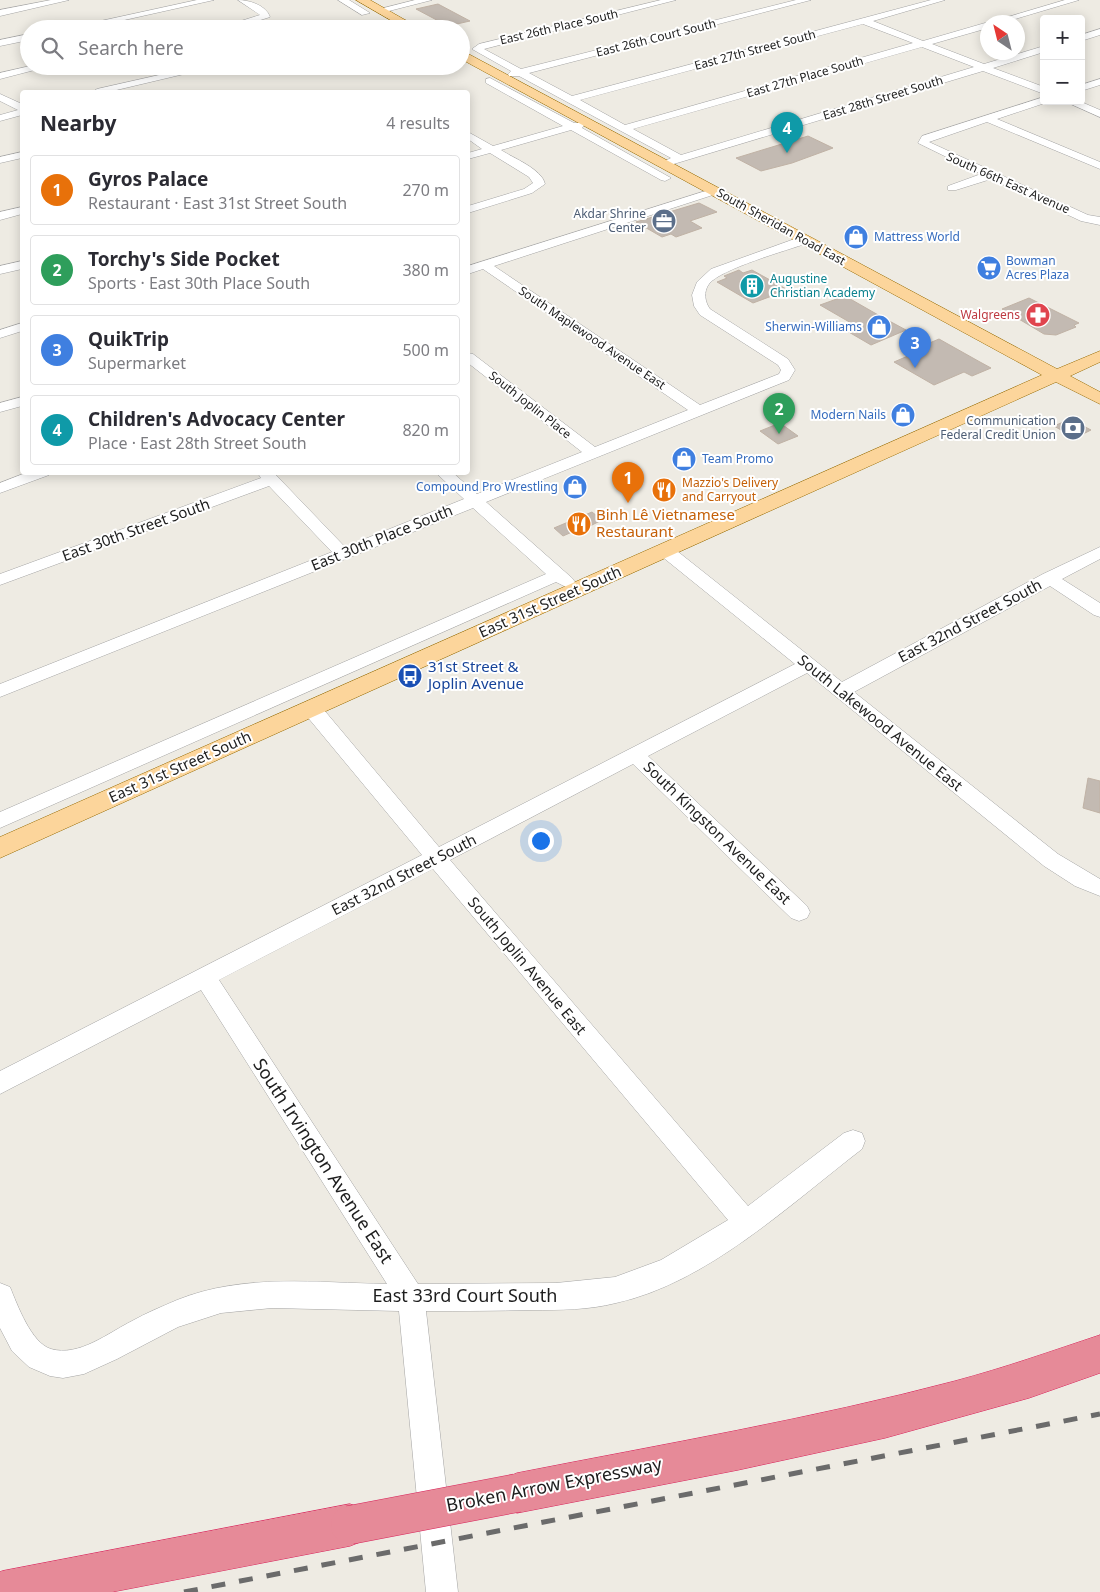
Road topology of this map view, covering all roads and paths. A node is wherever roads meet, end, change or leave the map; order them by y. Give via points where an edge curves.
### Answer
1 (65, 0) edge
2 (210, 0) edge
3 (242, 0) edge
4 (342, 0) edge
5 (362, 0) edge
6 (428, 0) edge
7 (672, 0) edge
8 (807, 0) edge
9 (941, 0) edge
10 (1075, 0) edge
11 (887, 3) dead end
12 (381, 10) junction
13 (904, 10) junction
14 (0, 13) edge
15 (365, 13) dead end
16 (1021, 15) edge
17 (113, 20) edge
18 (254, 20) edge
19 (399, 20) edge
20 (864, 21) junction
21 (980, 27) edge
22 (1100, 32) edge
23 (1085, 37) edge
24 (20, 39) edge
25 (0, 43) edge
26 (922, 43) junction
27 (1040, 50) edge
28 (470, 59) edge
29 (983, 68) junction
30 (20, 72) edge
31 (519, 73) junction
32 (173, 75) edge
33 (0, 76) edge
34 (504, 77) junction
35 (490, 82) dead end
36 (1100, 82) edge
37 (1085, 87) edge
38 (1040, 89) edge
39 (106, 90) edge
40 (0, 96) edge
41 (569, 100) junction
42 (1040, 101) edge
43 (1079, 105) edge
44 (20, 107) edge
45 (20, 113) edge
46 (1100, 114) edge
47 (0, 118) edge
48 (987, 118) junction
49 (588, 122) junction
50 (572, 127) junction
51 (622, 128) junction
52 (470, 136) edge
53 (491, 149) junction
54 (20, 155) edge
55 (470, 155) edge
56 (680, 159) junction
57 (0, 160) edge
58 (1100, 166) edge
59 (665, 171) junction
60 (990, 175) junction
61 (952, 188) dead end
62 (716, 191) junction
63 (470, 209) edge
64 (20, 211) edge
65 (0, 216) edge
66 (1098, 221) edge
67 (804, 240) junction
68 (20, 265) edge
69 (485, 265) junction
70 (470, 269) edge
71 (0, 270) edge
72 (20, 328) edge
73 (0, 334) edge
74 (1100, 356) edge
75 (470, 359) edge
76 (1056, 376) junction
77 (1100, 400) edge
78 (20, 402) edge
79 (0, 408) edge
80 (699, 411) junction
81 (593, 453) junction
82 (36, 475) edge
83 (445, 475) edge
84 (268, 476) edge
85 (0, 488) edge
86 (475, 501) junction
87 (666, 550) junction
88 (1100, 552) edge
89 (343, 554) junction
90 (558, 574) junction
91 (1049, 578) junction
92 (0, 580) edge
93 (576, 590) junction
94 (1100, 611) edge
95 (808, 665) junction
96 (0, 691) edge
97 (840, 691) junction
98 (312, 709) junction
99 (635, 755) junction
100 (0, 820) edge
101 (0, 848) edge
102 (436, 858) junction
103 (1100, 888) edge
104 (799, 912) dead end
105 (205, 977) junction
106 (0, 1083) edge
107 (853, 1141) dead end
108 (745, 1221) junction
109 (0, 1296) edge
110 (411, 1297) junction
111 (1100, 1354) edge
112 (2, 1592) edge
113 (442, 1592) edge

1 - 14 street
2 - 17 street
3 - 18 street via 266,17
4 - 15 street
5 - 12 main road
6 - 12 street
7 - 31 street, East 26th Place South via 477,49
8 - 31 street, East 26th Court South
9 - 13 street, East 27th Street South
10 - 16 street
11 - 13 street
12 - 19 main road
13 - 20 street, East 27th Street South
20 - 26 street
20 - 41 street, East 27th Street South
21 - 26 street, East 27th Place South
22 - 23 street
24 - 25 street
26 - 29 street
26 - 51 street, East 27th Place South
27 - 29 street, East 28th Street South
28 - 34 main road, South Sheridan Road East
29 - 38 street
29 - 56 street, East 28th Street South
30 - 33 street
31 - 34 street, East 26th Court South
31 - 41 street
32 - 39 street
34 - 49 main road, South Sheridan Road East
35 - 50 street, South Sheridan Road East
36 - 37 street
40 - 44 street
41 - 51 street
42 - 48 street
43 - 46 street
45 - 47 street
48 - 58 street
48 - 60 street, South 66th East Avenue via 922,141
49 - 50 street
49 - 59 main road, South Sheridan Road East
50 - 53 street
50 - 59 street, South Sheridan Road East
51 - 56 street
52 - 53 street
53 - 55 street
53 - 63 street via 533,175 539,184 528,192
54 - 57 street
56 - 59 street, East 28th Street South
59 - 62 main road, South Sheridan Road East
60 - 61 street
60 - 66 street, South 66th East Avenue
62 - 67 main road, South Sheridan Road East
62 - 69 street
64 - 65 street
67 - 76 main road, South Sheridan Road East
67 - 80 street, East 30th Place South via 727,267 700,286 698,302 705,312 783,362 788,370 777,380
68 - 71 street
69 - 70 street
69 - 80 street, South Maplewood Avenue East
72 - 73 street
74 - 76 main road, East 31st Street South
75 - 81 street, South Joplin Place
76 - 77 main road, South Sheridan Road East
76 - 87 main road, East 31st Street South
78 - 79 street
80 - 81 street, East 30th Place South
81 - 86 street, East 30th Place South
82 - 85 street
83 - 86 street
84 - 89 street
84 - 92 street, East 30th Street South
86 - 89 street, East 30th Place South
86 - 90 street
87 - 93 main road, East 31st Street South
87 - 95 street, South Lakewood Avenue East
88 - 91 street, East 32nd Street South
89 - 96 street, East 30th Place South
90 - 93 street
90 - 100 street, East 31st Street South
91 - 94 street
91 - 97 street, East 32nd Street South
93 - 98 main road, East 31st Street South
95 - 97 street, South Lakewood Avenue East
95 - 99 street, East 32nd Street South
97 - 103 street, South Lakewood Avenue East via 1051,860
98 - 101 main road, East 31st Street South
98 - 102 street, South Joplin Avenue East
99 - 102 street, East 32nd Street South
99 - 104 street, South Kingston Avenue East
102 - 105 street, East 32nd Street South
102 - 108 street, South Joplin Avenue East
105 - 106 street, East 32nd Street South
105 - 110 street, South Irvington Avenue East
107 - 108 street, East 33rd Court South
108 - 110 street, East 33rd Court South via 670,1269 611,1292 484,1299
109 - 110 street, East 33rd Court South via 16,1333 30,1351 46,1362 66,1365 89,1358 153,1324 228,1298 281,1294
110 - 113 street, South Irvington Avenue East
111 - 112 highway, Broken Arrow Expressway, bridge via 964,1399 856,1426

